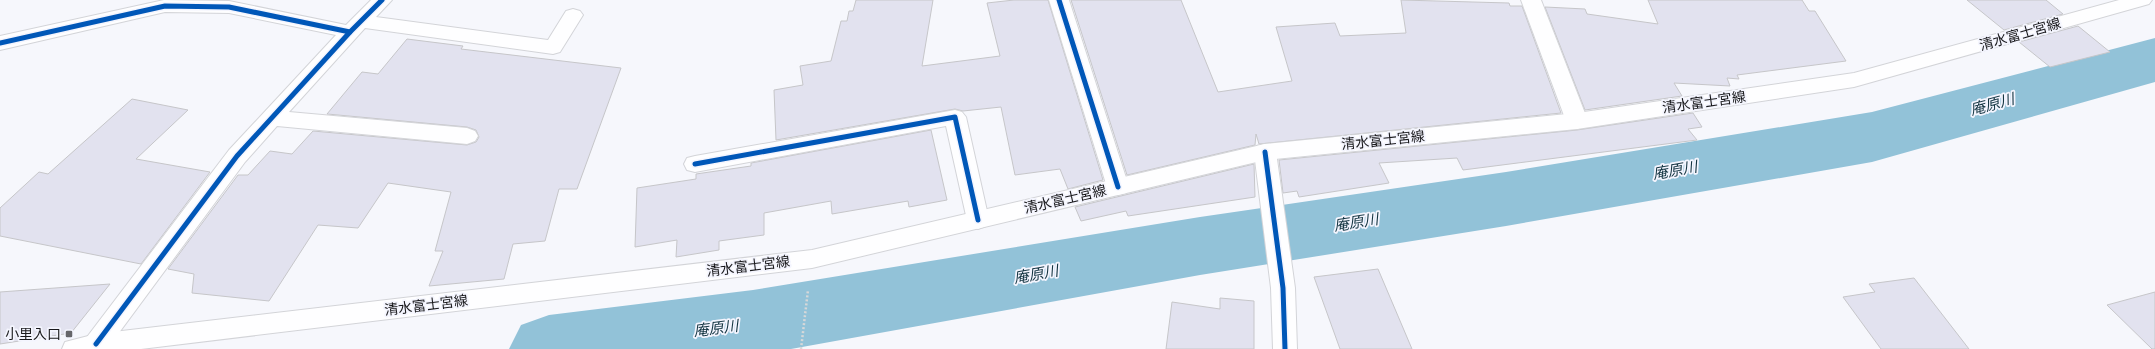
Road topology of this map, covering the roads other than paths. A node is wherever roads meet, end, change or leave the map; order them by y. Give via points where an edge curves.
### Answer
1 (382, 0) edge
2 (1059, 0) edge
3 (1531, 0) edge
4 (2142, 0) edge
5 (572, 15) dead end
6 (355, 26) junction
7 (0, 43) edge
8 (272, 118) junction
9 (1577, 121) junction
10 (467, 136) dead end
11 (1265, 152) junction
12 (695, 164) dead end
13 (1118, 187) junction
14 (978, 220) junction
15 (96, 344) junction
16 (74, 349) edge
17 (1285, 349) edge

1 - 6 street
2 - 13 street
3 - 9 street
4 - 9 street, 清水富士宮線 via 1854,80
5 - 6 street via 553,47
6 - 7 street via 229,7 165,6
6 - 8 street
8 - 10 street
8 - 15 street via 237,156
9 - 11 street, 清水富士宮線
11 - 13 street, 清水富士宮線
11 - 17 street via 1284,288
12 - 14 street via 955,117
13 - 14 street, 清水富士宮線
14 - 15 street, 清水富士宮線 via 812,259
15 - 16 street, 清水富士宮線

